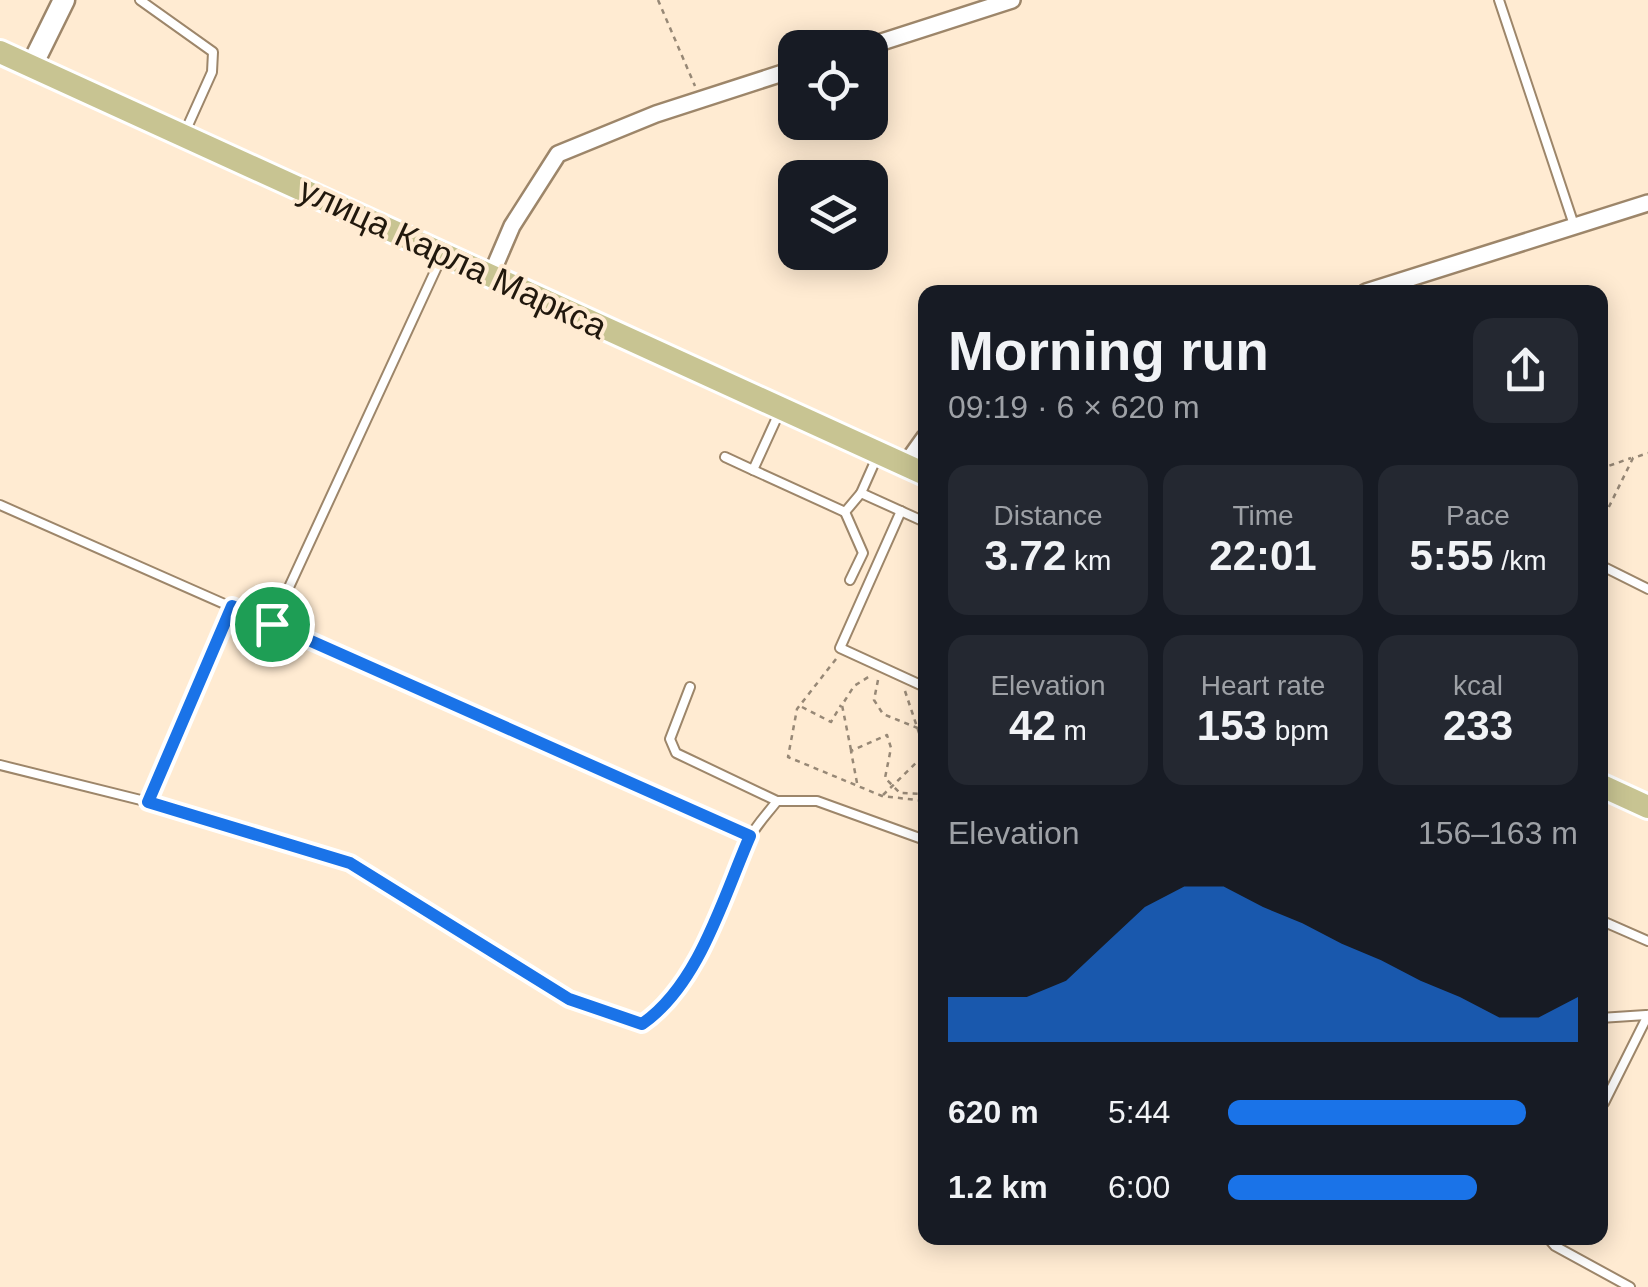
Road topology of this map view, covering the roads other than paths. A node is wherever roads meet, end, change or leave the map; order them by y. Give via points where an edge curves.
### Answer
1 (64, 0) edge
2 (140, 0) edge
3 (1012, 0) edge
4 (1500, 0) edge
5 (888, 40) edge
6 (0, 52) edge
7 (31, 67) junction
8 (778, 74) edge
9 (184, 136) junction
10 (1648, 203) edge
11 (1575, 229) junction
12 (444, 253) junction
13 (491, 275) junction
14 (1389, 285) edge
15 (781, 408) junction
16 (878, 454) junction
17 (725, 458) dead end
18 (753, 470) junction
19 (915, 470) edge
20 (860, 493) junction
21 (0, 505) edge
22 (901, 511) junction
23 (845, 512) junction
24 (918, 519) edge
25 (1608, 569) edge
26 (850, 580) dead end
27 (1648, 589) edge
28 (232, 606) junction
29 (272, 624) junction
30 (918, 683) edge
31 (690, 687) dead end
32 (0, 766) edge
33 (1608, 789) edge
34 (777, 801) junction
35 (148, 802) junction
36 (1648, 808) edge
37 (750, 836) junction
38 (918, 837) edge
39 (1608, 924) edge
40 (1648, 941) edge
41 (1647, 1015) edge
42 (1608, 1017) edge
43 (1608, 1095) edge
44 (1554, 1245) edge
45 (1630, 1287) edge

1 - 7 street
2 - 9 lane via 213,52 212,72
3 - 5 street
4 - 11 lane
6 - 7 main road, улица Карла Маркса
7 - 9 main road, улица Карла Маркса
8 - 13 street via 558,154 512,226
9 - 12 main road, улица Карла Маркса
10 - 11 street
11 - 14 street
12 - 13 main road, улица Карла Маркса
12 - 29 lane
13 - 15 main road, улица Карла Маркса
15 - 16 main road, улица Карла Маркса
15 - 18 lane
16 - 19 main road, улица Карла Маркса
16 - 20 lane
17 - 18 lane
18 - 23 lane
20 - 22 lane
20 - 23 lane
21 - 28 lane
22 - 24 lane
22 - 30 lane via 840,648
23 - 26 lane via 863,553
25 - 27 lane
28 - 29 lane
28 - 35 lane
29 - 37 lane
31 - 34 lane via 670,739 676,754
32 - 35 lane
33 - 36 main road
34 - 37 lane
34 - 38 lane via 817,801
35 - 37 lane via 350,863 569,999 642,1024 666,1008
39 - 40 lane
41 - 42 lane
41 - 43 lane
44 - 45 lane

